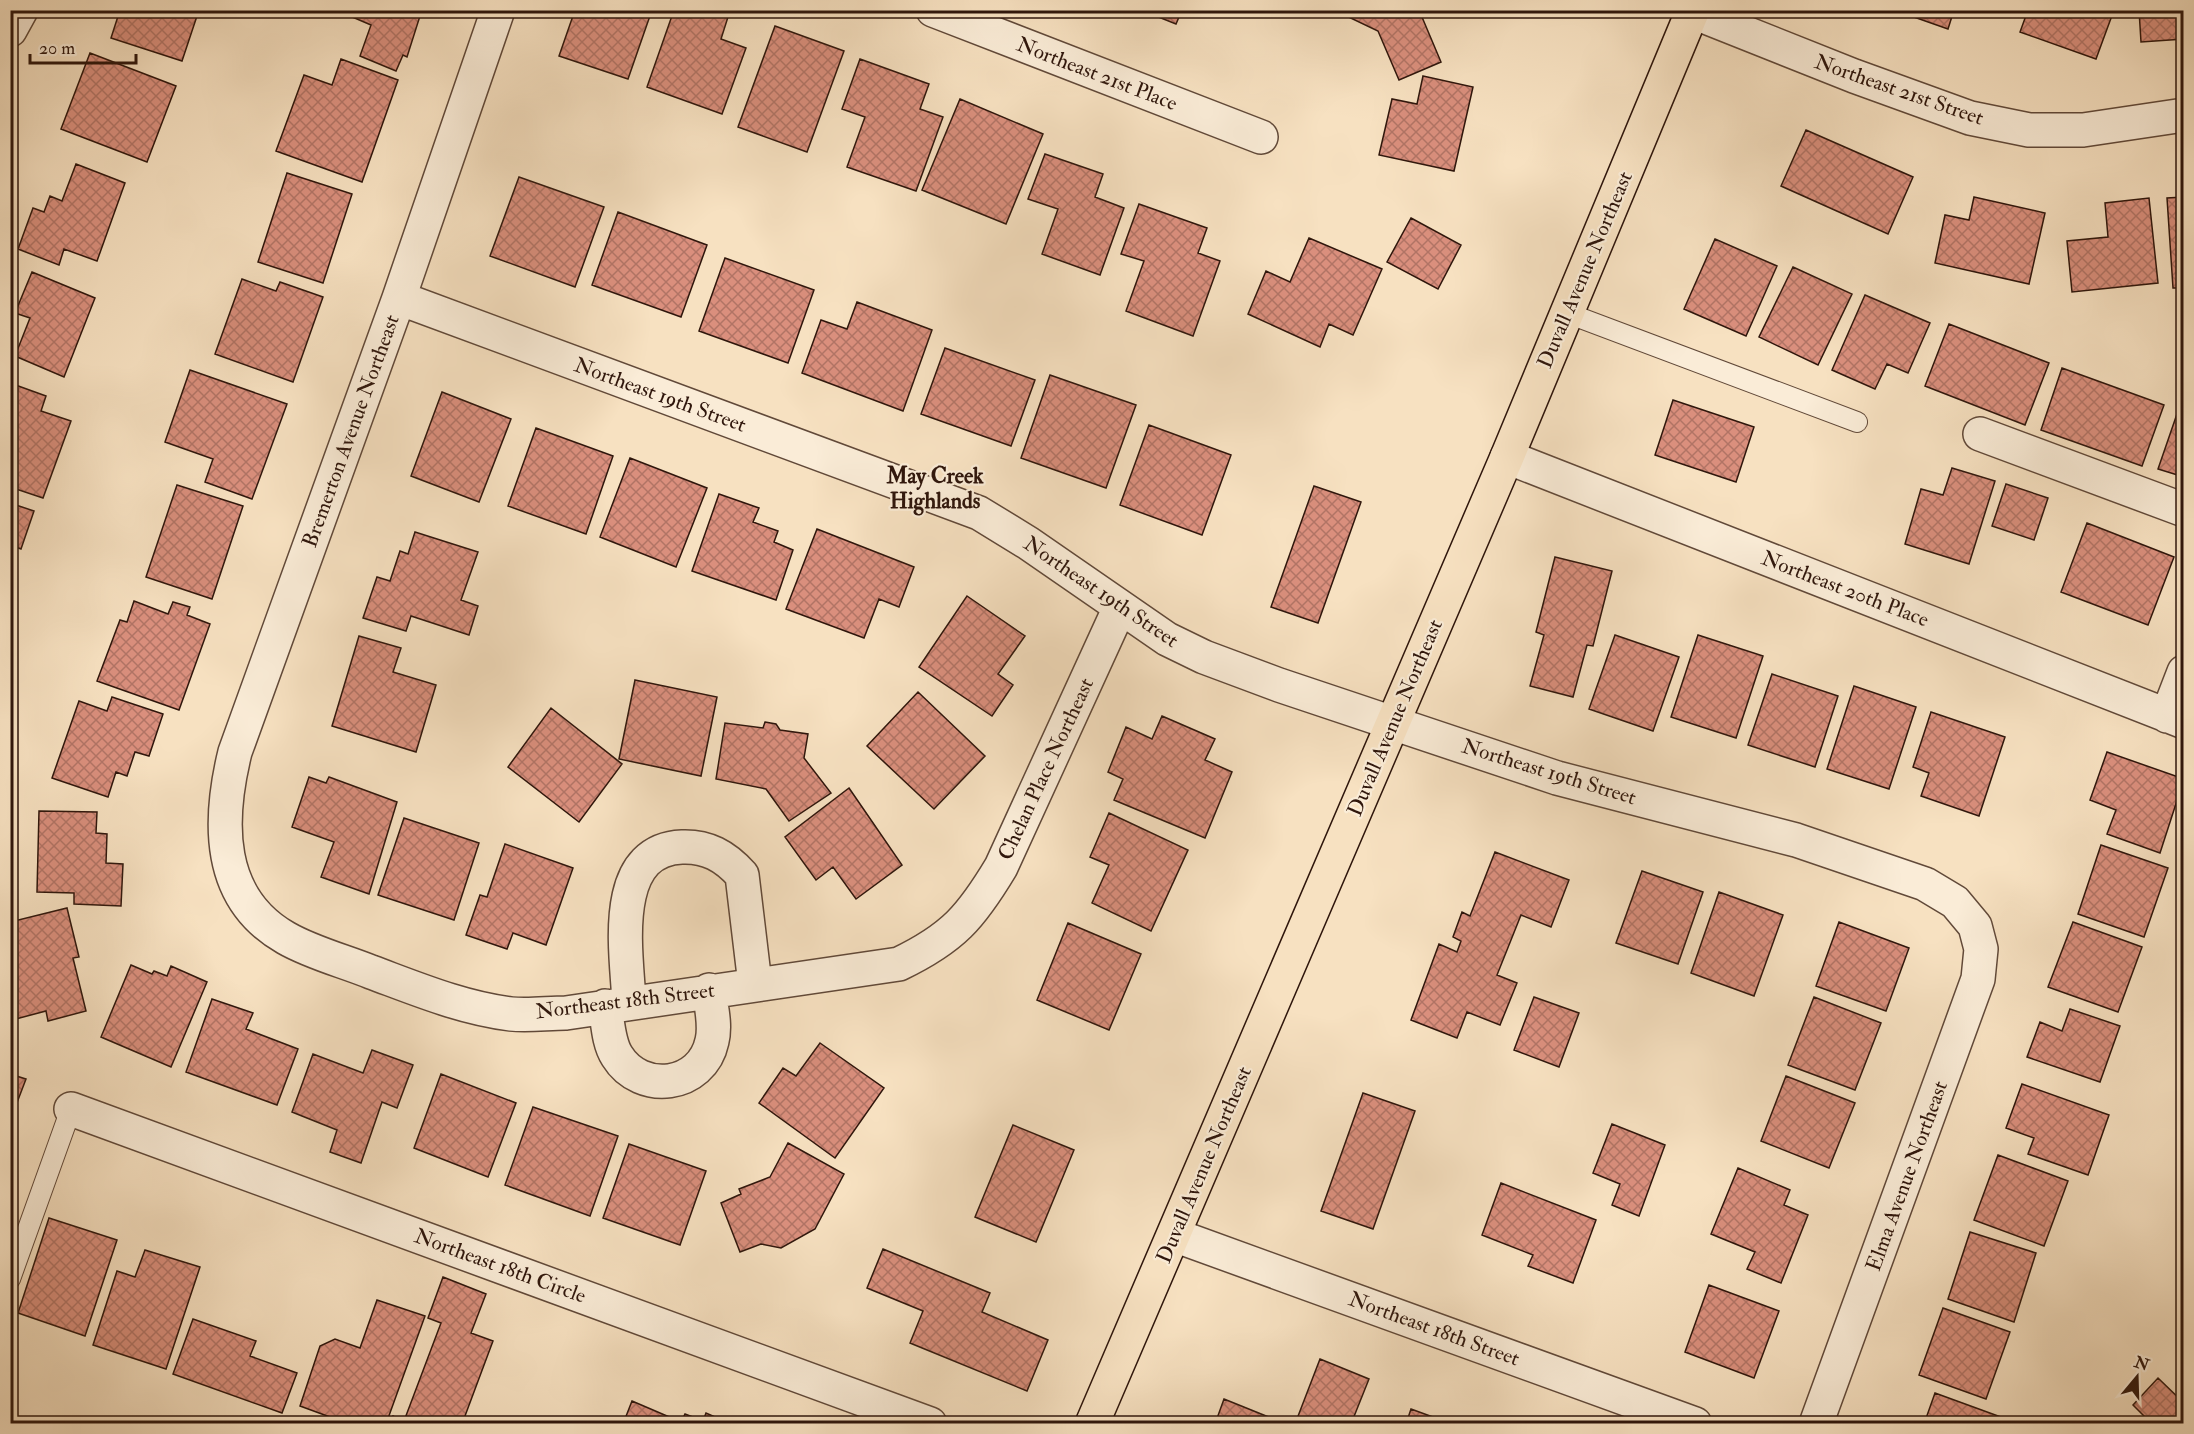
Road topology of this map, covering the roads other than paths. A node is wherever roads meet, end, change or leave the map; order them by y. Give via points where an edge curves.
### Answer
1 (21, 10) edge
2 (498, 10) edge
3 (933, 10) edge
4 (1693, 11) edge
5 (10, 30) edge
6 (2184, 115) edge
7 (1261, 137) dead end
8 (399, 298) junction
9 (1567, 314) junction
10 (1857, 422) dead end
11 (1980, 434) dead end
12 (1507, 457) junction
13 (2184, 510) edge
14 (1120, 608) junction
15 (2184, 672) edge
16 (2175, 719) edge
17 (1393, 723) junction
18 (226, 855) joint
19 (961, 925) joint
20 (1975, 926) joint
21 (755, 984) junction
22 (710, 990) junction
23 (617, 1004) junction
24 (71, 1108) joint
25 (1174, 1235) junction
26 (10, 1279) edge
27 (930, 1424) edge
28 (1092, 1424) edge
29 (1695, 1424) edge
30 (1816, 1424) edge

1 - 5 street
2 - 8 street, Bremerton Avenue Northeast
3 - 7 street, Northeast 21st Place
4 - 6 street, Northeast 21st Street via 1970,118 2029,130 2083,130
4 - 9 main road, Duvall Avenue Northeast
8 - 14 street, Northeast 19th Street via 979,513 1029,543
8 - 18 street, Bremerton Avenue Northeast via 235,752 223,822
9 - 10 lane
9 - 12 main road, Duvall Avenue Northeast
11 - 13 street
12 - 16 street, Northeast 20th Place
12 - 17 main road, Duvall Avenue Northeast
14 - 17 street, Northeast 19th Street via 1167,639 1204,657
14 - 19 street, Chelan Place Northeast via 1001,867
15 - 16 street
17 - 20 street, Northeast 19th Street via 1557,778 1796,840 1872,865 1925,884 1955,902
17 - 25 main road, Duvall Avenue Northeast
18 - 23 street, Northeast 18th Street via 242,895 260,920 287,939 434,996 512,1014 566,1013
19 - 21 street, Northeast 18th Street via 934,947 899,964
20 - 30 street, Elma Avenue Northeast via 1981,949 1978,979
21 - 22 street, Northeast 18th Street
21 - 23 street via 742,875 730,861 714,852 678,847 646,863 627,894
22 - 23 street, Northeast 18th Street
22 - 23 street via 712,1040 707,1055 691,1072 669,1082 638,1077 625,1066 613,1046
24 - 26 lane
24 - 27 street, Northeast 18th Circle
25 - 28 main road, Duvall Avenue Northeast
25 - 29 street, Northeast 18th Street

